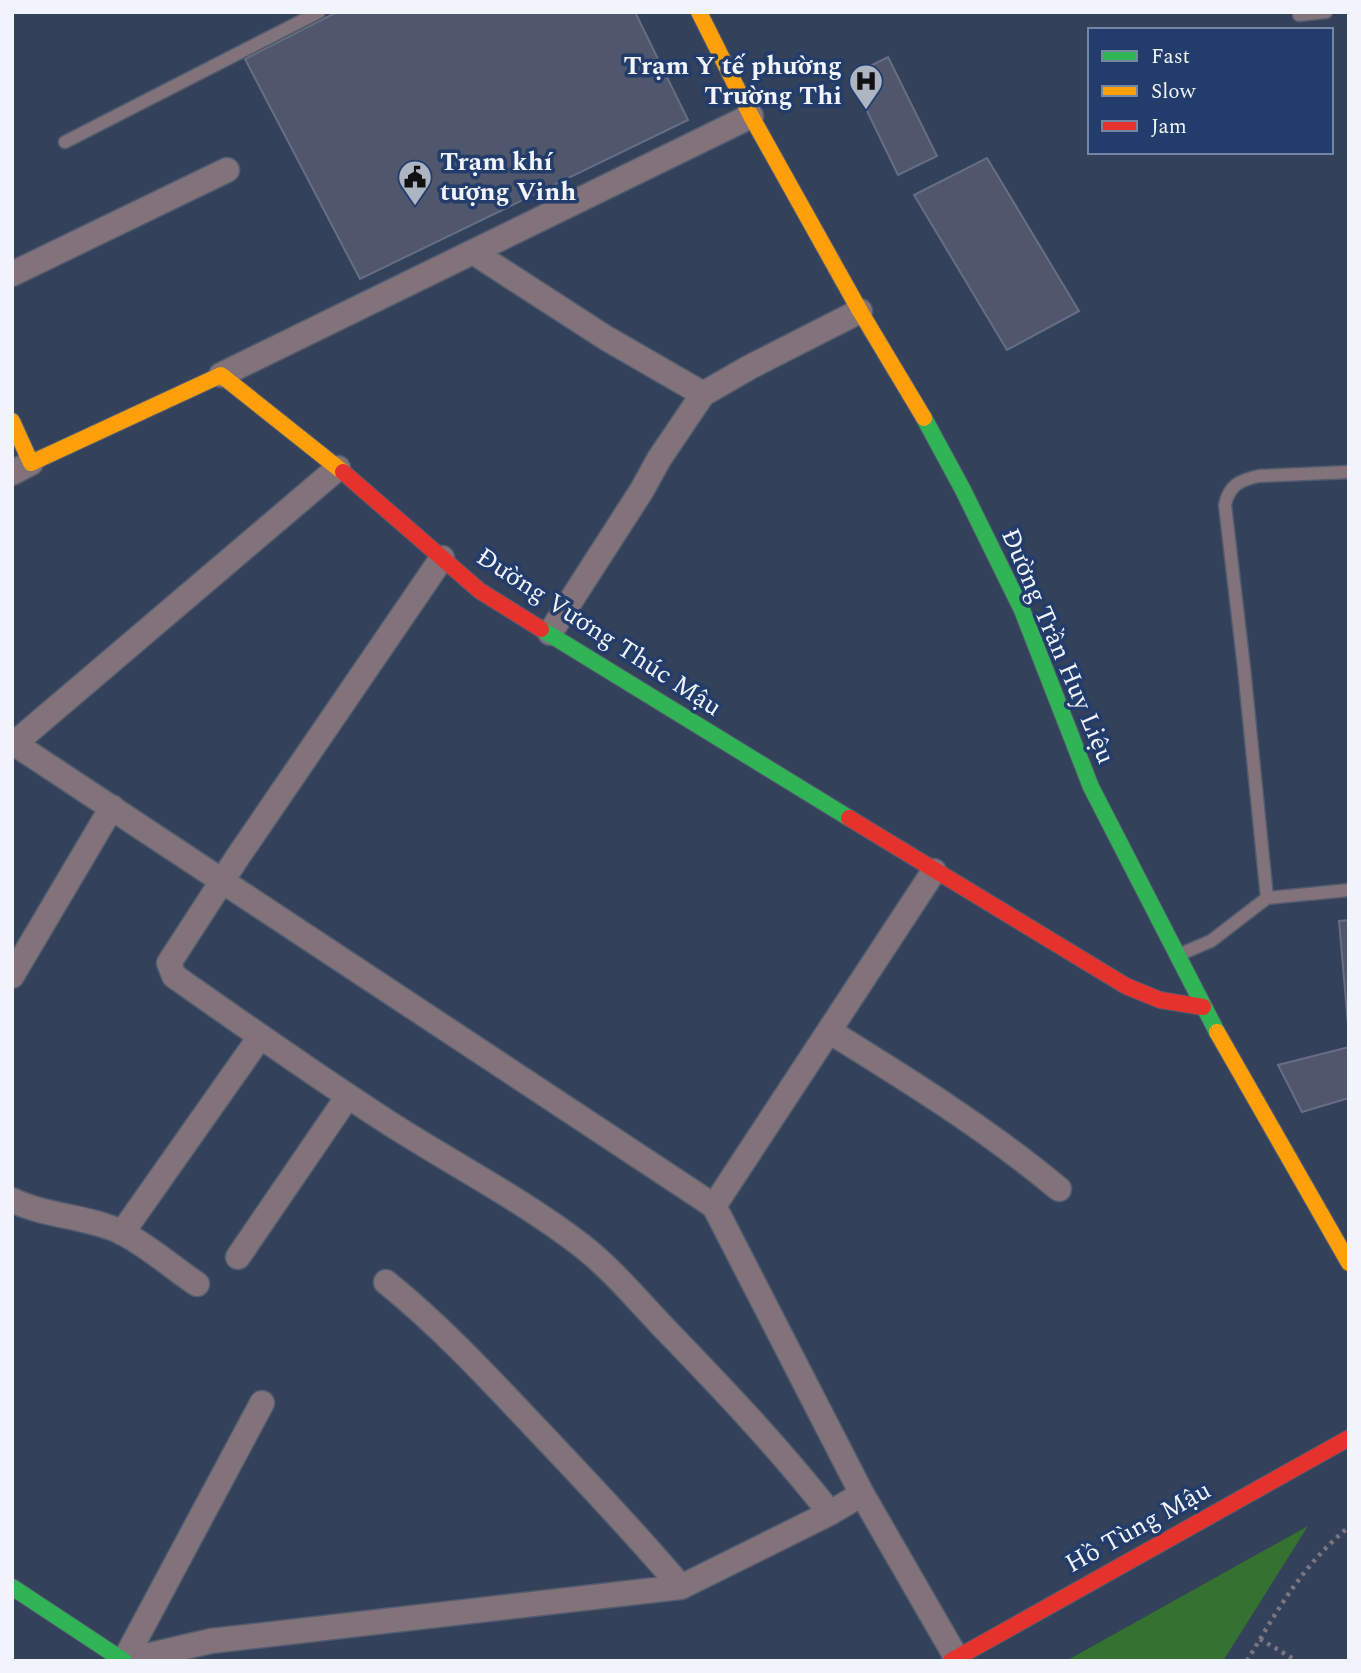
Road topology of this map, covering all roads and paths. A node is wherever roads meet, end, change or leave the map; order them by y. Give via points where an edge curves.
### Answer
1 (319, 12) edge
2 (699, 12) edge
3 (1326, 12) edge
4 (1299, 15) dead end
5 (751, 116) junction
6 (65, 142) dead end
7 (227, 170) dead end
8 (472, 252) junction
9 (12, 274) edge
10 (860, 311) junction
11 (221, 375) junction
12 (703, 394) junction
13 (12, 421) edge
14 (22, 468) edge
15 (338, 468) junction
16 (1349, 472) edge
17 (442, 558) junction
18 (550, 633) junction
19 (13, 742) edge
20 (112, 807) junction
21 (934, 871) junction
22 (222, 882) junction
23 (1349, 890) edge
24 (1267, 898) junction
25 (1178, 955) junction
26 (12, 976) edge
27 (1203, 1007) junction
28 (829, 1031) junction
29 (260, 1037) junction
30 (348, 1096) junction
31 (1059, 1189) dead end
32 (12, 1200) edge
33 (714, 1206) junction
34 (122, 1233) junction
35 (238, 1257) dead end
36 (1349, 1263) edge
37 (386, 1282) dead end
38 (197, 1284) dead end
39 (262, 1403) dead end
40 (1349, 1438) edge
41 (862, 1494) junction
42 (830, 1513) junction
43 (1349, 1527) edge
44 (12, 1587) edge
45 (681, 1587) junction
46 (1260, 1639) junction
47 (953, 1659) edge
48 (124, 1661) edge
49 (1247, 1661) edge
50 (1297, 1661) edge

1 - 6 lane
2 - 5 street, Đường Trần Huy Liệu
3 - 4 lane
5 - 8 street
5 - 10 street, Đường Trần Huy Liệu
7 - 9 street
8 - 11 street
8 - 12 street
10 - 12 street
10 - 25 street, Đường Trần Huy Liệu via 963,490 1022,610 1091,787
11 - 14 street
11 - 15 street, Đường Vương Thúc Mậu
12 - 18 street
13 - 14 street
15 - 17 street, Đường Vương Thúc Mậu
15 - 19 street
16 - 24 lane via 1259,476 1235,484 1227,494
17 - 18 street, Đường Vương Thúc Mậu via 480,591
17 - 22 street
18 - 21 street, Đường Vương Thúc Mậu
19 - 20 street
20 - 22 street
20 - 26 street
21 - 27 street, Đường Vương Thúc Mậu via 1126,986 1160,1000
21 - 28 street
22 - 29 street via 169,963 170,969
22 - 33 street
23 - 24 lane
24 - 25 lane via 1211,941
25 - 27 street, Đường Trần Huy Liệu
27 - 36 street, Đường Trần Huy Liệu
28 - 31 street via 977,1127
28 - 33 street
29 - 30 street
29 - 34 street
30 - 35 street
30 - 42 street via 583,1247 721,1387
32 - 34 street
33 - 41 street
34 - 38 street
37 - 45 street via 454,1342 635,1532
39 - 48 street
40 - 47 street, Hồ Tùng Mậu
41 - 42 street
41 - 47 street
42 - 45 street
43 - 46 path via 1300,1576
44 - 48 street
45 - 48 street via 211,1641
46 - 49 path
46 - 50 path

